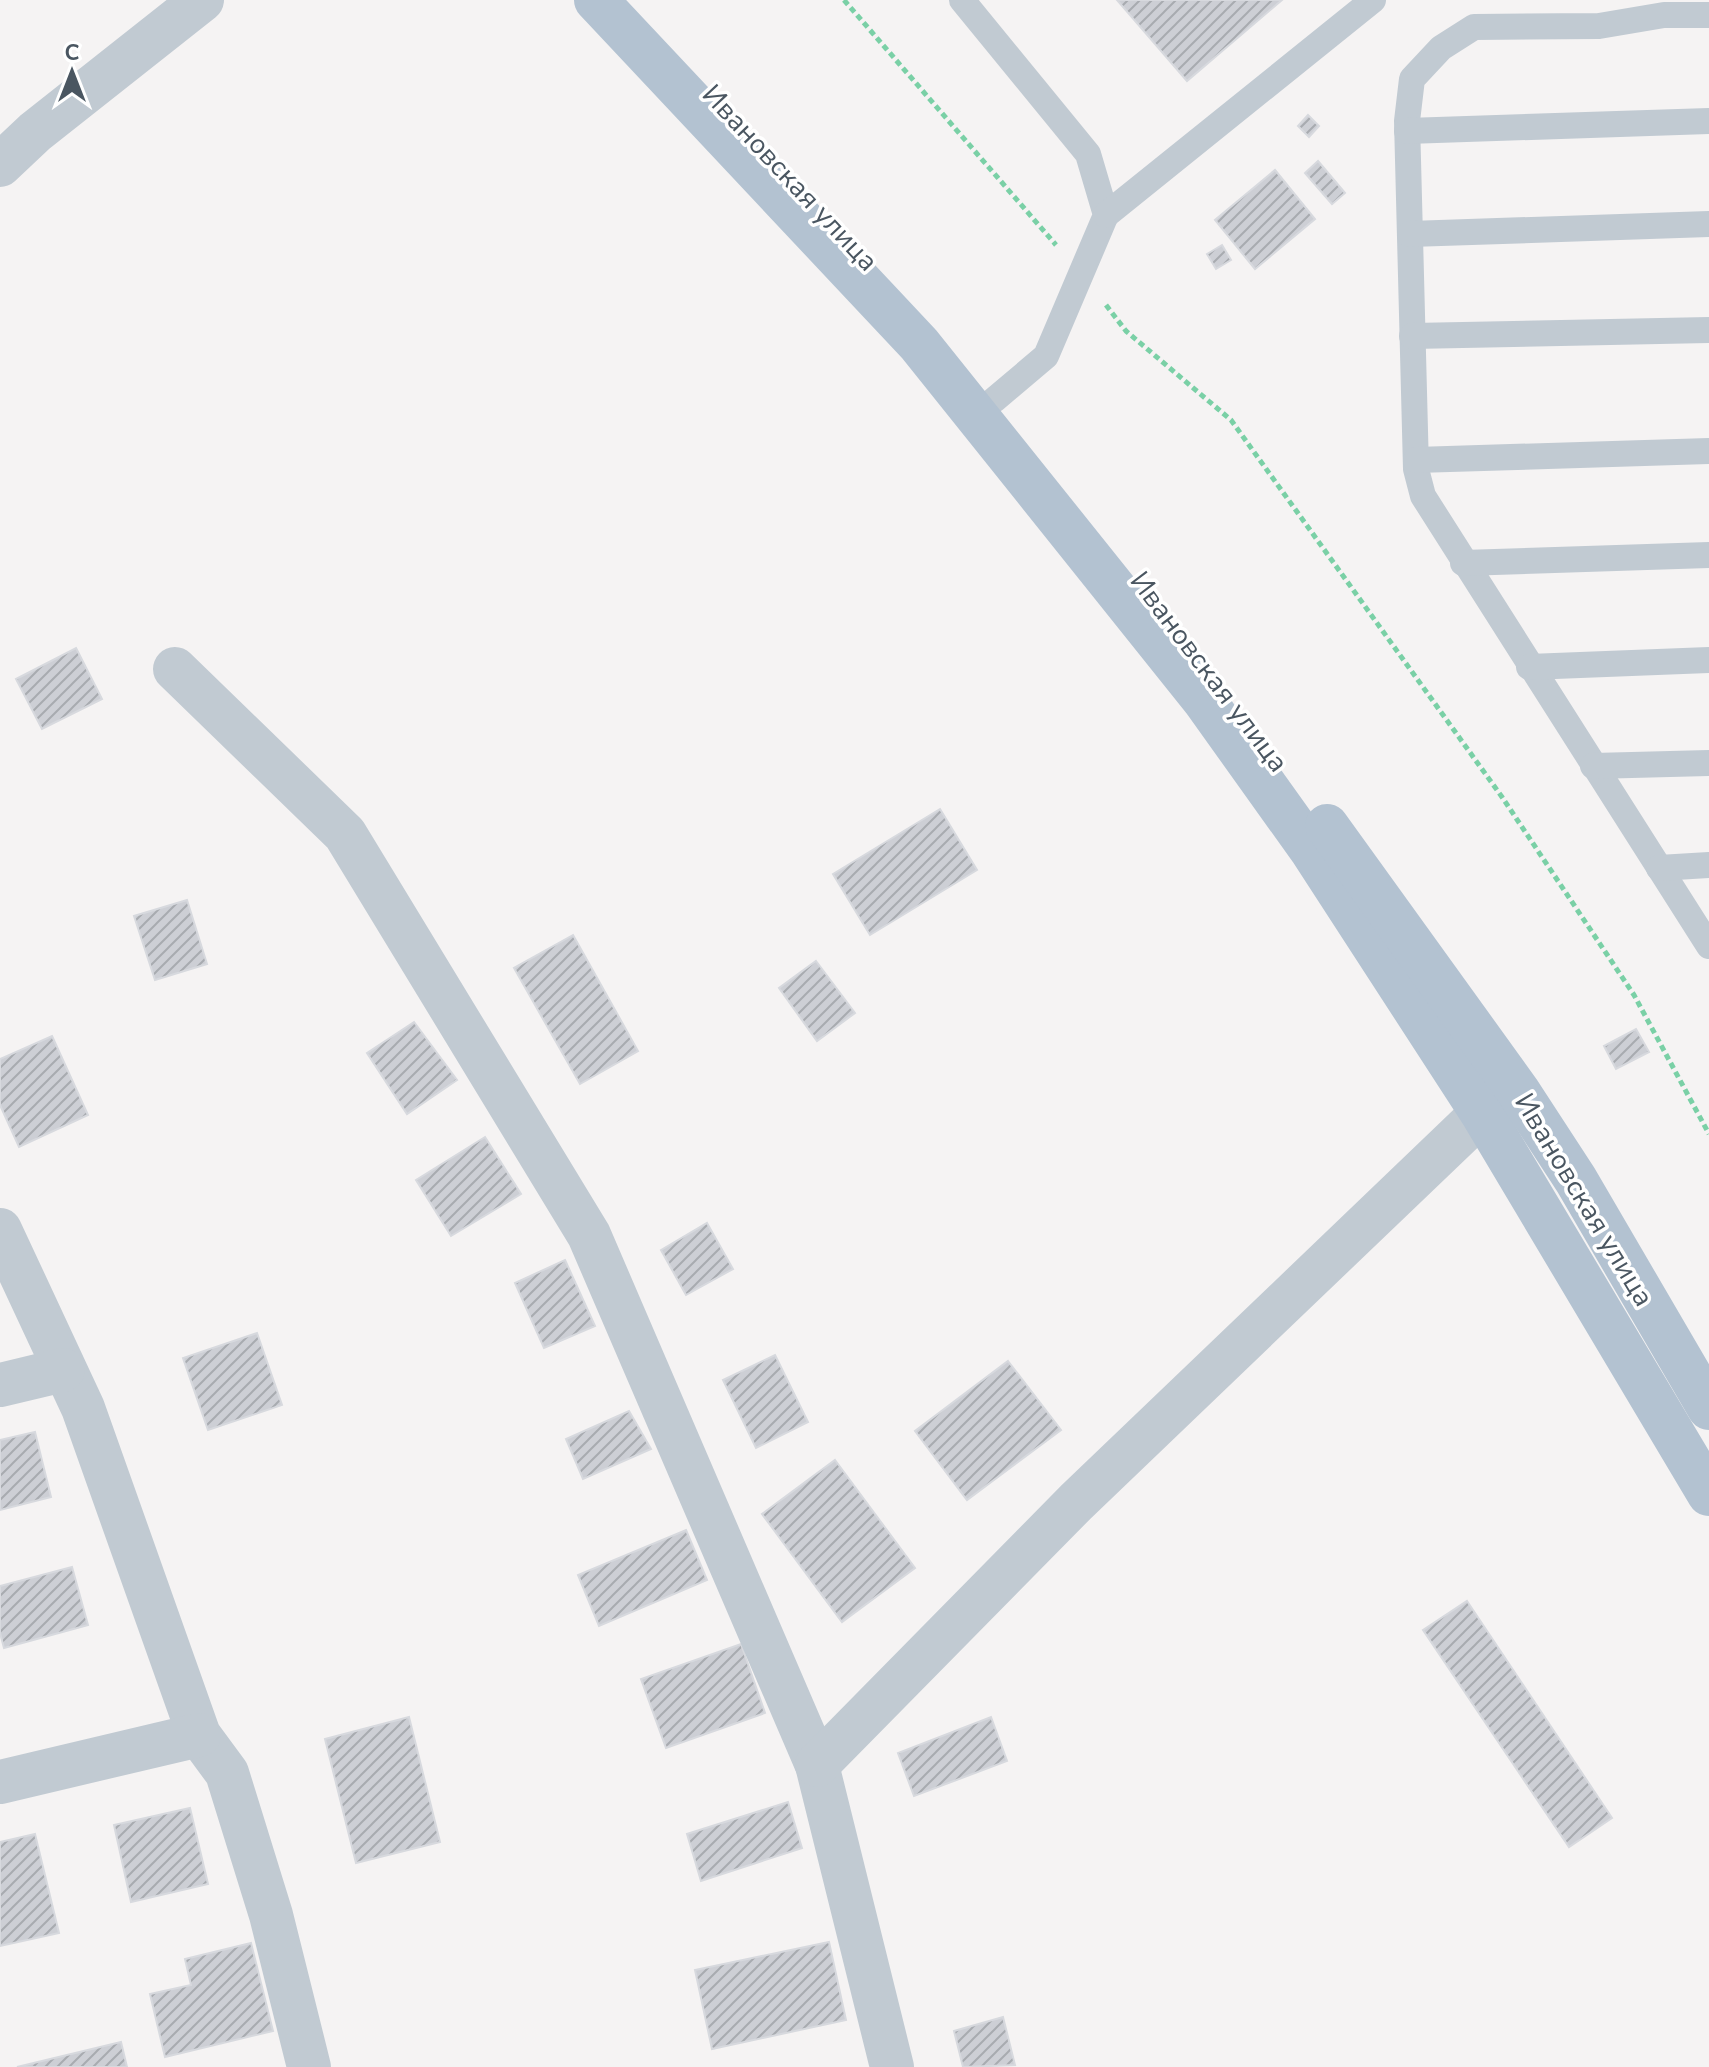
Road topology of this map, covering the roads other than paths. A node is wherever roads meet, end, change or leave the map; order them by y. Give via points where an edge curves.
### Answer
1 (202, 0) edge
2 (596, 0) edge
3 (624, 0) edge
4 (962, 0) edge
5 (1373, 0) edge
6 (1662, 7) edge
7 (1709, 15) edge
8 (1709, 121) edge
9 (1407, 131) junction
10 (0, 165) edge
11 (1106, 215) junction
12 (1709, 224) edge
13 (1410, 234) junction
14 (1709, 330) edge
15 (1412, 336) junction
16 (994, 400) junction
17 (1709, 451) edge
18 (1416, 460) junction
19 (1709, 555) edge
20 (1463, 563) junction
21 (1709, 660) edge
22 (1529, 667) junction
23 (175, 669) dead end
24 (1709, 763) edge
25 (1593, 766) junction
26 (1709, 865) edge
27 (1659, 868) junction
28 (1709, 946) edge
29 (1482, 1113) junction
30 (0, 1230) edge
31 (63, 1370) junction
32 (1702, 1381) edge
33 (0, 1385) edge
34 (1709, 1494) edge
35 (199, 1735) junction
36 (817, 1765) junction
37 (0, 1782) edge
38 (309, 2067) edge
39 (892, 2067) edge

1 - 10 street
2 - 29 main road, Ивановская улица via 919,344 986,423 1204,700 1312,851
3 - 16 main road, Ивановская улица
4 - 11 lane via 1088,154
5 - 11 lane
6 - 7 lane
6 - 9 lane via 1599,26 1474,27 1441,48 1412,79
8 - 9 lane
9 - 13 lane
11 - 16 lane via 1046,356
12 - 13 lane
13 - 15 lane
14 - 15 lane
15 - 18 lane
16 - 32 main road, Ивановская улица via 1380,895 1576,1180
17 - 18 lane
18 - 20 lane via 1423,496
19 - 20 lane
20 - 22 lane
21 - 22 lane
22 - 25 lane
23 - 36 street via 345,834 589,1235
24 - 25 lane
25 - 27 lane
26 - 27 lane
27 - 28 lane
29 - 34 main road, Ивановская улица
29 - 36 street via 1076,1502
30 - 31 street
31 - 33 street
31 - 35 street via 83,1408
35 - 37 street
35 - 38 street via 227,1773 271,1915
36 - 39 street

